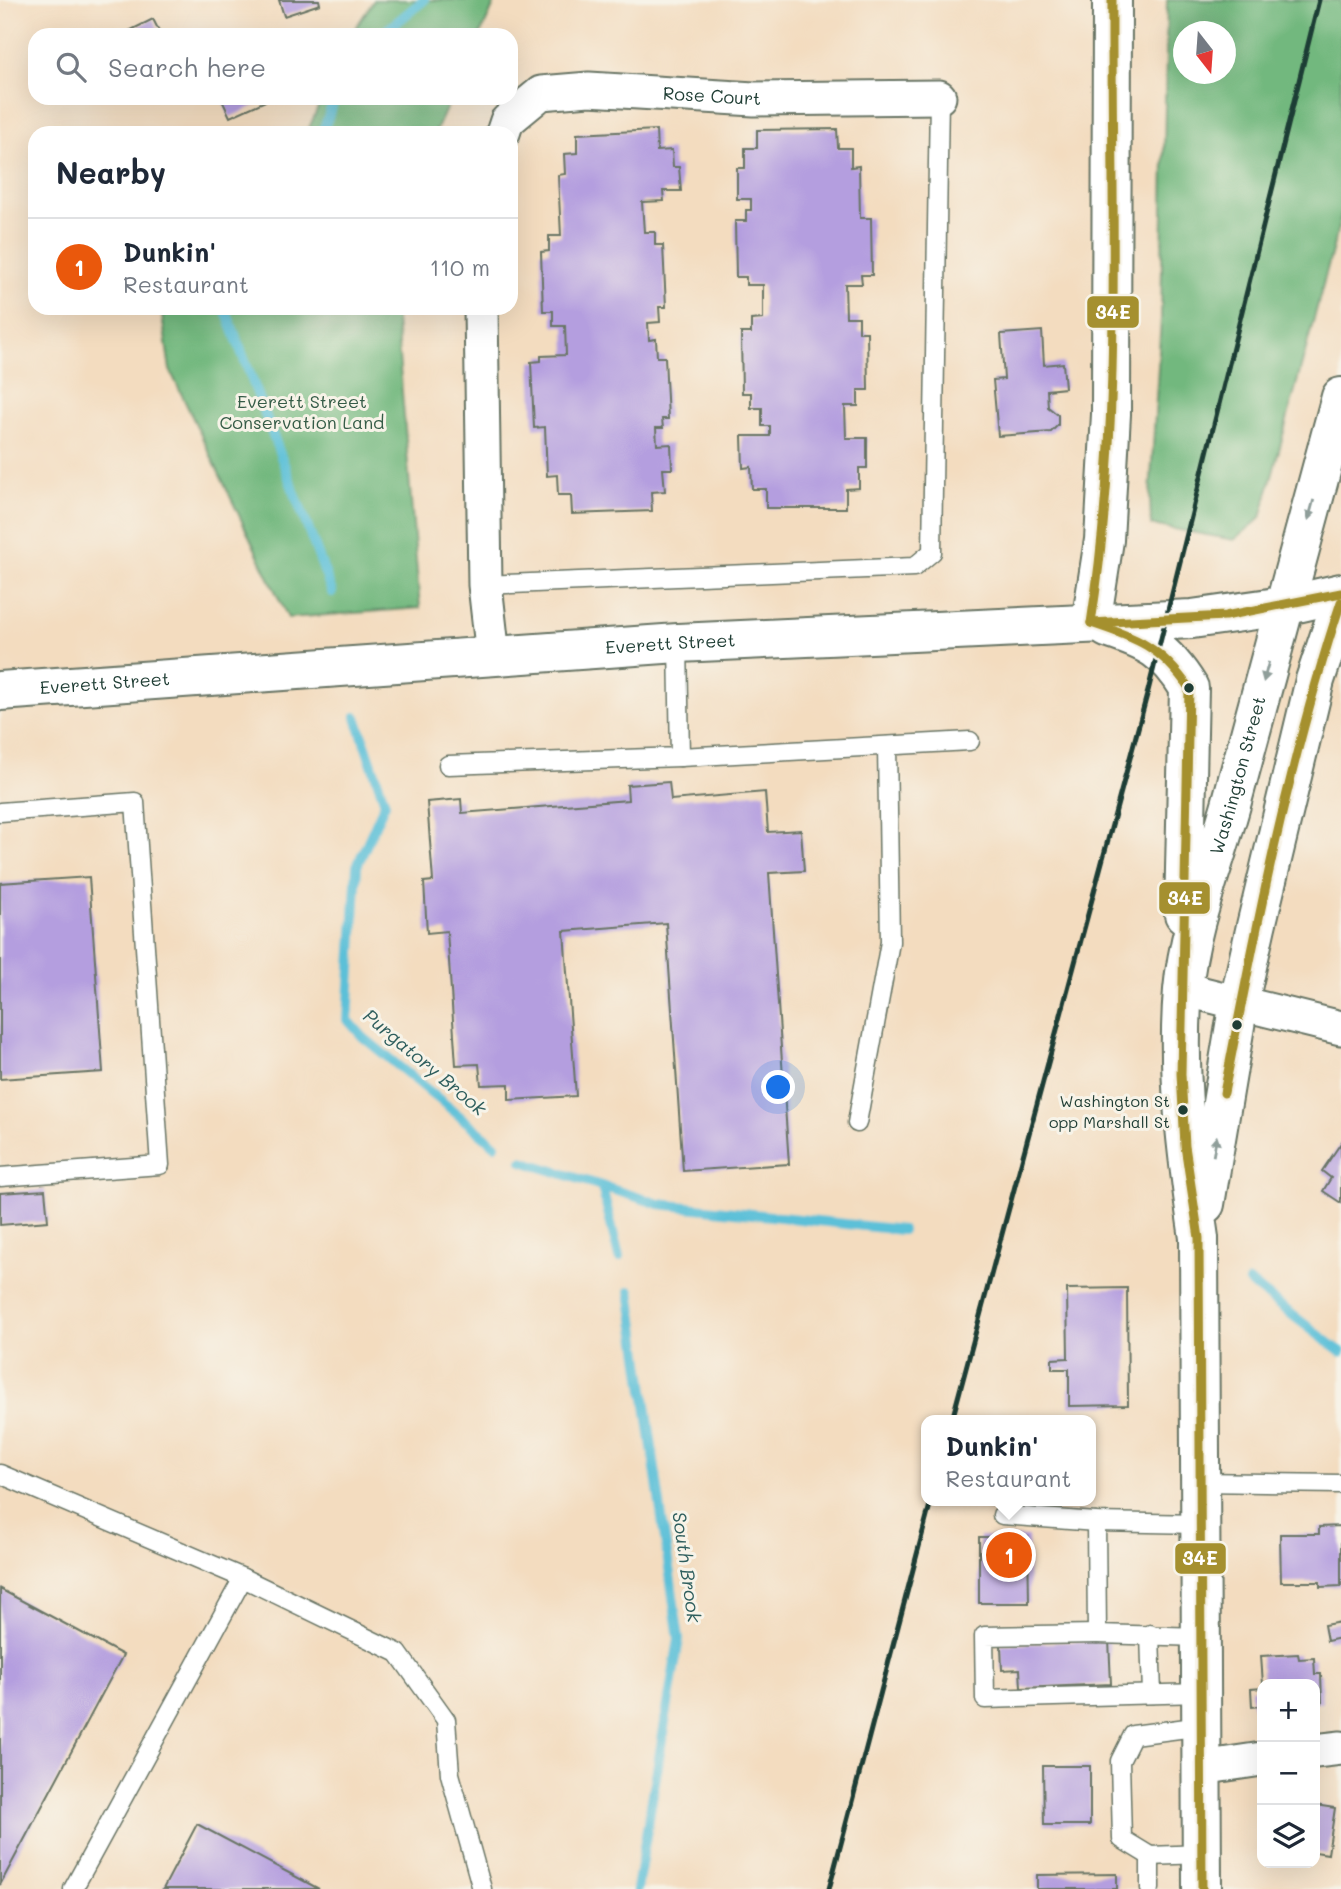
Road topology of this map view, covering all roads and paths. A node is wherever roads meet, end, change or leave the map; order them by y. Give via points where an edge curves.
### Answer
1 (1112, 0) edge
2 (939, 97) joint
3 (505, 126) edge
4 (481, 315) edge
5 (1341, 397) edge
6 (485, 585) junction
7 (1341, 593) edge
8 (1341, 602) edge
9 (1284, 606) junction
10 (1091, 623) junction
11 (678, 643) junction
12 (493, 656) junction
13 (0, 691) edge
14 (970, 741) dead end
15 (887, 746) junction
16 (680, 757) junction
17 (447, 765) dead end
18 (0, 812) edge
19 (1183, 989) junction
20 (1240, 1002) junction
21 (1341, 1028) edge
22 (857, 1123) dead end
23 (0, 1177) edge
24 (1199, 1238) junction
25 (0, 1474) edge
26 (1200, 1482) junction
27 (1341, 1484) edge
28 (1002, 1515) dead end
29 (1096, 1522) junction
30 (1200, 1524) junction
31 (243, 1578) junction
32 (1097, 1634) junction
33 (1150, 1634) junction
34 (1201, 1637) junction
35 (1152, 1695) junction
36 (1201, 1710) junction
37 (1341, 1748) edge
38 (1320, 1750) edge
39 (1257, 1760) edge
40 (1201, 1768) junction
41 (1150, 1856) junction
42 (1201, 1871) edge
43 (73, 1889) edge
44 (482, 1889) edge
45 (1150, 1889) edge

1 - 10 main road via 1111,414 1104,540
2 - 3 street, Rose Court via 754,99 589,89 541,93
2 - 6 lane via 932,552 914,567
4 - 6 street
5 -> 9 main road, Washington Street
6 - 12 street
7 - 9 main road, Everett Street
8 - 20 main road, Washington Street via 1315,680
9 - 10 main road, Everett Street via 1225,616
9 -> 19 main road, Washington Street via 1227,820 1197,907
10 - 11 main road, Everett Street
10 - 19 main road via 1150,645 1168,657 1189,688
11 - 12 main road, Everett Street
11 - 16 lane
12 - 13 main road, Everett Street
14 - 15 lane
15 - 16 lane
15 - 22 lane via 890,942
16 - 17 lane
18 - 23 lane via 135,802 160,1165
19 - 20 street
19 - 24 main road, Washington Street via 1185,1146
20 - 21 street
24 -> 20 main road, Washington Street
24 - 26 main road, Washington Street
25 - 31 lane
26 - 27 lane
26 - 30 main road, Washington Street
28 - 29 lane
29 - 30 lane
29 - 32 lane
30 - 34 main road, Washington Street
31 - 43 lane
31 - 44 lane via 398,1653 446,1720 450,1774
32 - 33 lane
32 - 35 lane via 984,1636 985,1699
33 - 34 lane
33 - 35 lane
34 - 36 main road, Washington Street
35 - 36 lane
36 - 40 main road, Washington Street
36 - 41 lane via 1128,1740 1120,1761 1122,1839
37 - 38 street
39 - 40 street
40 - 42 main road, Washington Street
41 - 42 lane
41 - 45 lane

